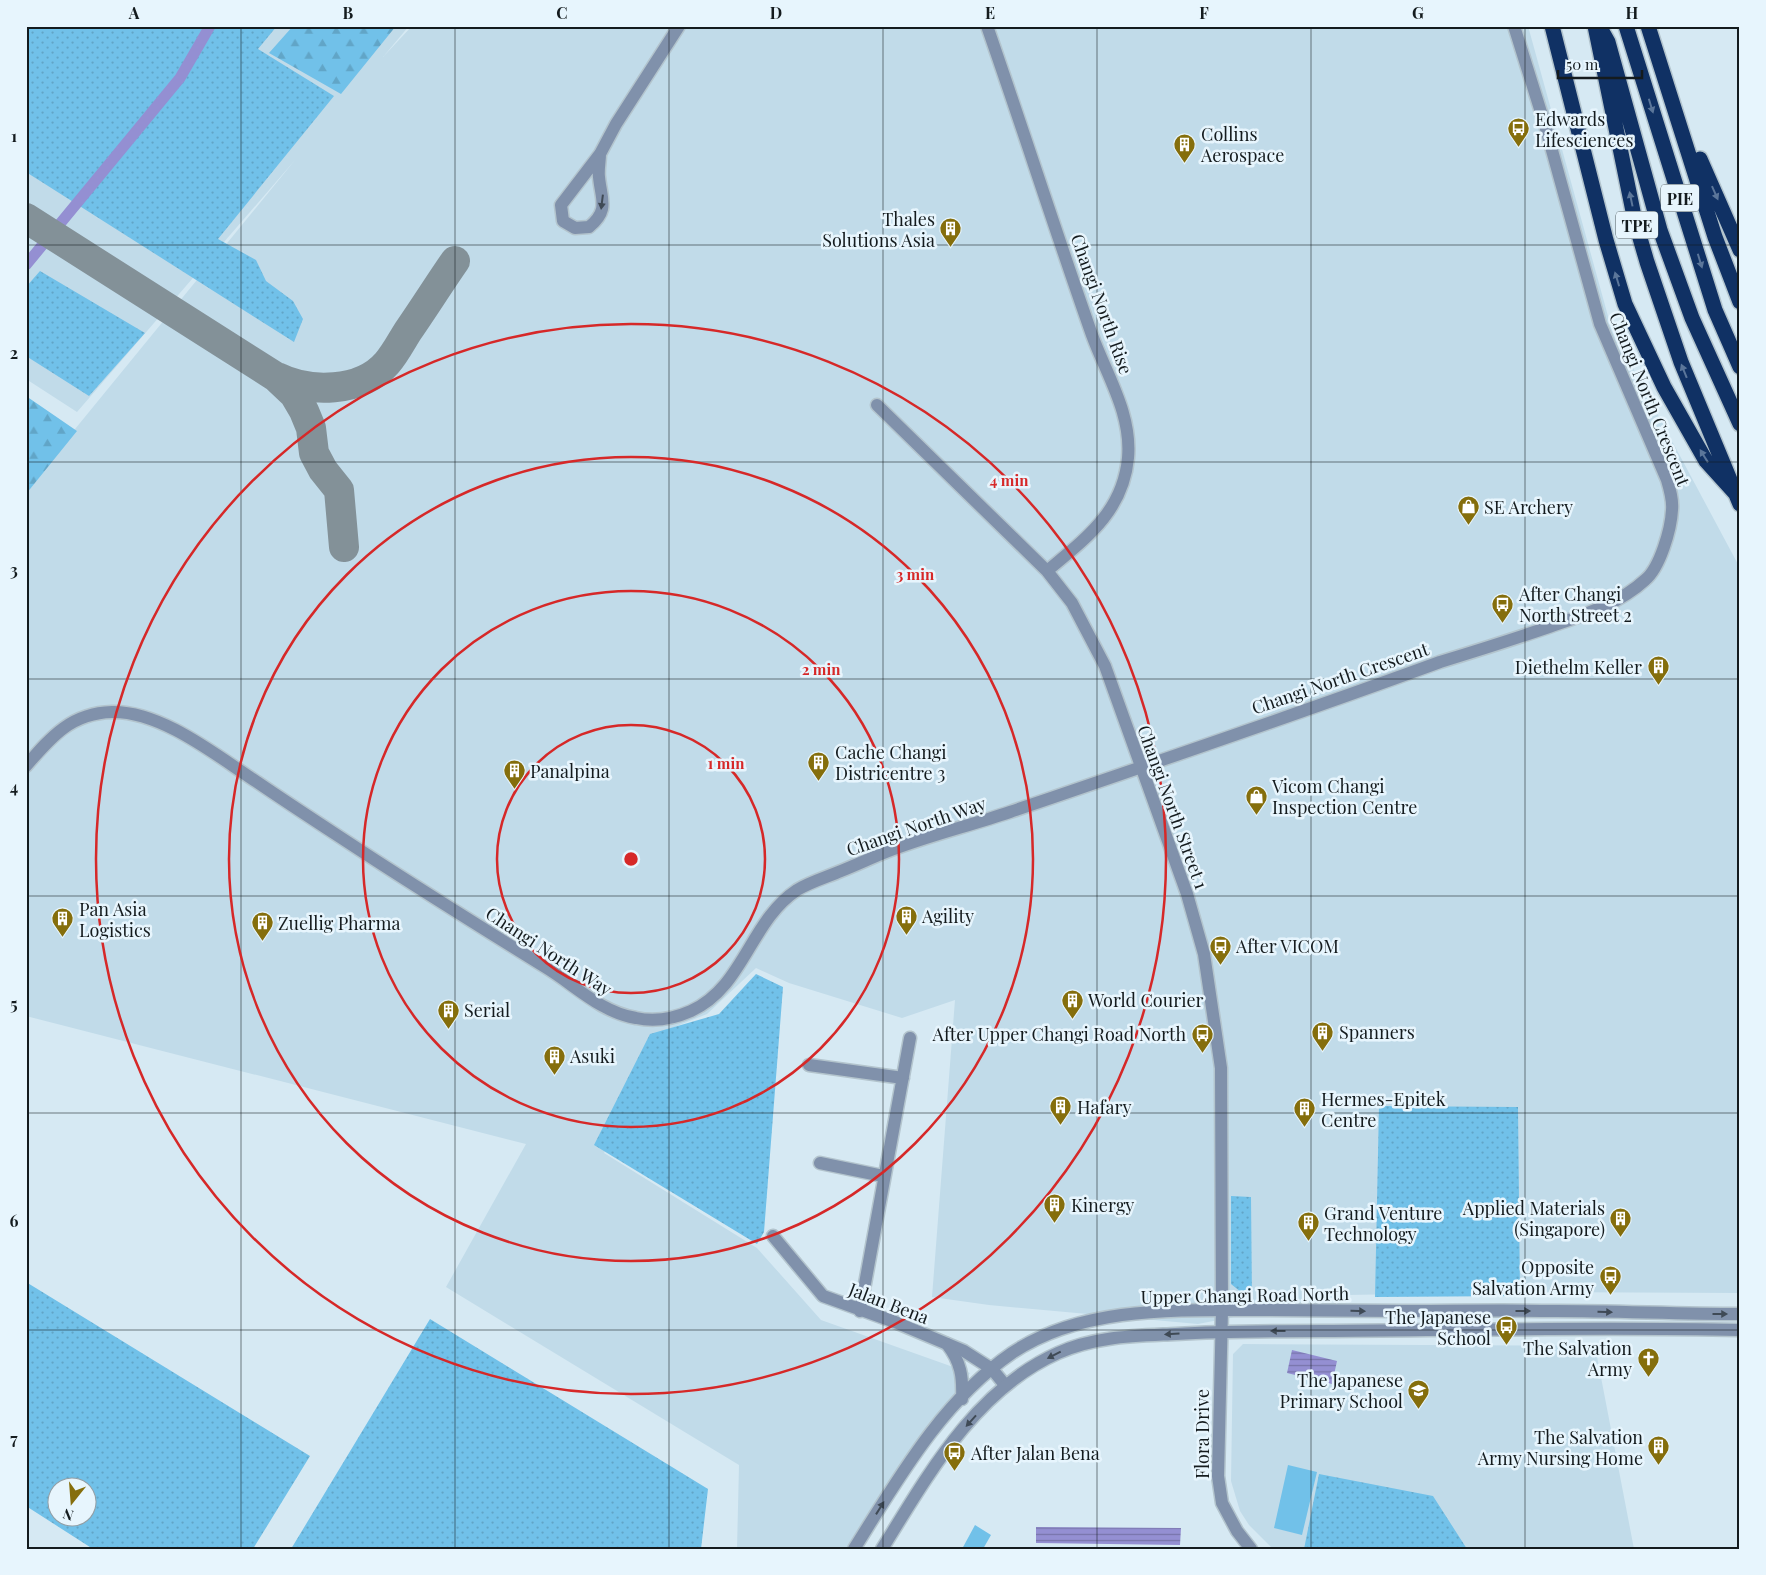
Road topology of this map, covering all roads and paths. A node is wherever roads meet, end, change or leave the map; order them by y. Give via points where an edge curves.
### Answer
1 (679, 26) edge
2 (987, 26) edge
3 (1514, 26) edge
4 (1552, 26) edge
5 (1595, 26) edge
6 (1600, 26) edge
7 (1626, 26) edge
8 (1648, 26) edge
9 (1684, 136) junction
10 (600, 154) junction
11 (1740, 250) edge
12 (1739, 301) edge
13 (1740, 367) edge
14 (877, 405) dead end
15 (1740, 424) edge
16 (1737, 499) edge
17 (1047, 571) junction
18 (26, 766) edge
19 (1140, 768) junction
20 (910, 1038) dead end
21 (809, 1064) dead end
22 (903, 1078) junction
23 (820, 1163) dead end
24 (883, 1176) junction
25 (774, 1236) dead end
26 (1222, 1310) junction
27 (860, 1311) junction
28 (1740, 1314) edge
29 (1740, 1330) edge
30 (1221, 1331) junction
31 (947, 1344) junction
32 (992, 1369) junction
33 (1005, 1386) junction
34 (962, 1398) junction
35 (854, 1549) edge
36 (882, 1549) edge
37 (1251, 1549) edge

1 - 10 street
2 - 17 street, Changi North Rise via 1093,336 1127,421 1128,457 1123,481 1109,514
3 - 19 street, Changi North Crescent via 1600,324 1667,480 1672,510 1669,532 1659,560 1647,580 1611,603 1572,620 1440,662
16 -> 4 highway via 1706,461 1657,372 1625,304
16 -> 5 highway, TPE via 1681,362 1647,262 1635,220
6 - 15 highway, PIE via 1608,42 1660,230 1692,318
7 -> 13 highway, PIE via 1715,310
8 - 9 highway
9 -> 11 highway via 1690,139 1702,163
9 - 12 highway via 1715,237
10 -> 10 street via 599,178 604,201 599,216 589,227 575,228 563,221 561,206
14 - 17 street, Changi North Street 1
17 - 19 street, Changi North Street 1 via 1072,603 1105,666
18 - 19 street, Changi North Way via 52,735 77,720 116,712 147,717 201,745 430,896 552,971 604,1008 632,1018 656,1020 679,1016 699,1007 719,992 736,972 775,910 795,891 888,851
19 - 26 street, Changi North Street 1 via 1187,894 1204,954 1221,1068
20 - 22 street
21 - 22 street
22 - 24 street
23 - 24 street
24 - 27 street
25 - 27 street, Jalan Bena via 816,1290
26 -> 28 street, Upper Changi Road North
26 - 30 street, Flora Drive
26 - 32 street, Upper Changi Road North via 1102,1318 1064,1328 1014,1352
27 - 31 street, Jalan Bena
29 -> 30 street, Upper Changi Road North
30 -> 33 street, Upper Changi Road North via 1100,1339 1059,1353
30 - 37 street, Flora Drive via 1218,1476 1222,1504
31 - 32 street, Jalan Bena
31 - 34 street via 955,1354 962,1374
32 - 33 street, Jalan Bena
32 - 34 street, Upper Changi Road North
33 -> 36 street, Upper Changi Road North via 955,1438
35 -> 34 street, Upper Changi Road North via 916,1450

